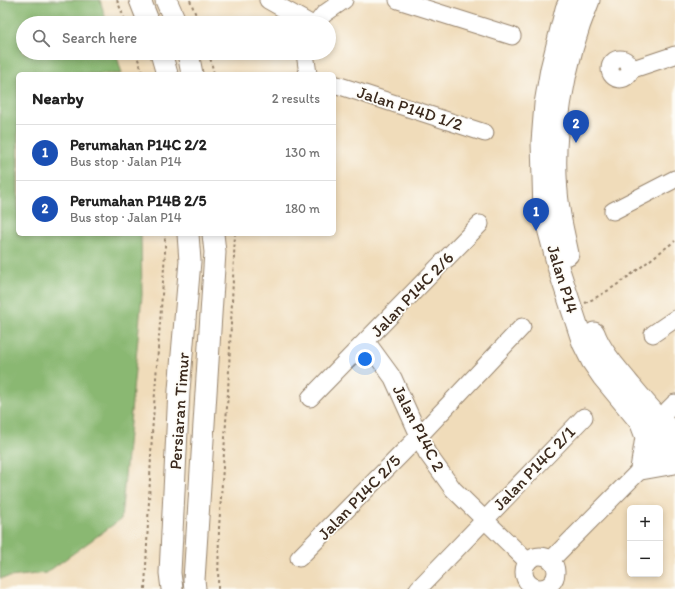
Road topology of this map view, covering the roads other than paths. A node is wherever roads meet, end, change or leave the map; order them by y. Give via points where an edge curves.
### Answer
1 (140, 0) edge
2 (166, 0) edge
3 (268, 0) edge
4 (344, 0) edge
5 (398, 0) edge
6 (589, 0) edge
7 (567, 3) edge
8 (146, 16) edge
9 (173, 16) edge
10 (297, 16) edge
11 (322, 16) edge
12 (512, 36) dead end
13 (675, 55) edge
14 (163, 60) edge
15 (189, 60) edge
16 (306, 60) edge
17 (630, 70) dead end
18 (166, 72) edge
19 (192, 72) edge
20 (308, 72) edge
21 (336, 85) edge
22 (485, 132) dead end
23 (675, 179) edge
24 (614, 211) dead end
25 (480, 224) dead end
26 (188, 236) edge
27 (213, 236) edge
28 (675, 319) edge
29 (522, 327) dead end
30 (653, 334) dead end
31 (366, 341) junction
32 (310, 398) dead end
33 (584, 417) dead end
34 (640, 421) junction
35 (419, 436) junction
36 (673, 447) edge
37 (642, 469) junction
38 (484, 519) junction
39 (299, 558) dead end
40 (551, 560) junction
41 (528, 562) junction
42 (557, 585) edge
43 (172, 589) edge
44 (195, 589) edge
45 (418, 589) edge

1 - 8 main road
2 - 9 main road
3 - 10 street
4 - 11 street
5 - 12 street
6 - 36 main road, Jalan P14 via 581,18 559,105 556,141 559,209 571,268 596,338 605,354 660,422
7 - 34 main road, Jalan P14 via 545,104 542,142 544,213 559,270 583,343 603,377
13 - 17 street
14 - 18 main road
15 - 19 main road
16 - 20 street
21 - 22 street, Jalan P14D 1/2
23 - 24 street
25 - 31 street, Jalan P14C 2/6
26 - 43 main road, Persiaran Timur via 190,261 179,390 170,573
27 - 44 main road, Persiaran Timur via 215,252
28 - 30 street
29 - 35 street, Jalan P14C 2/5
31 - 32 street, Jalan P14C 2/6
31 - 35 street, Jalan P14C 2 via 393,378
33 - 38 street, Jalan P14C 2/1
34 - 36 main road, Jalan P14 via 646,429
34 - 37 main road via 646,436
35 - 38 street, Jalan P14C 2 via 453,490
35 - 39 street, Jalan P14C 2/5
36 - 37 main road
37 - 40 street
38 - 41 street, Jalan P14C 2
38 - 45 street, Jalan P14C 2/1
40 - 41 street via 542,556
40 - 42 street via 556,570
41 - 42 street via 524,572 531,585 541,588 550,584

